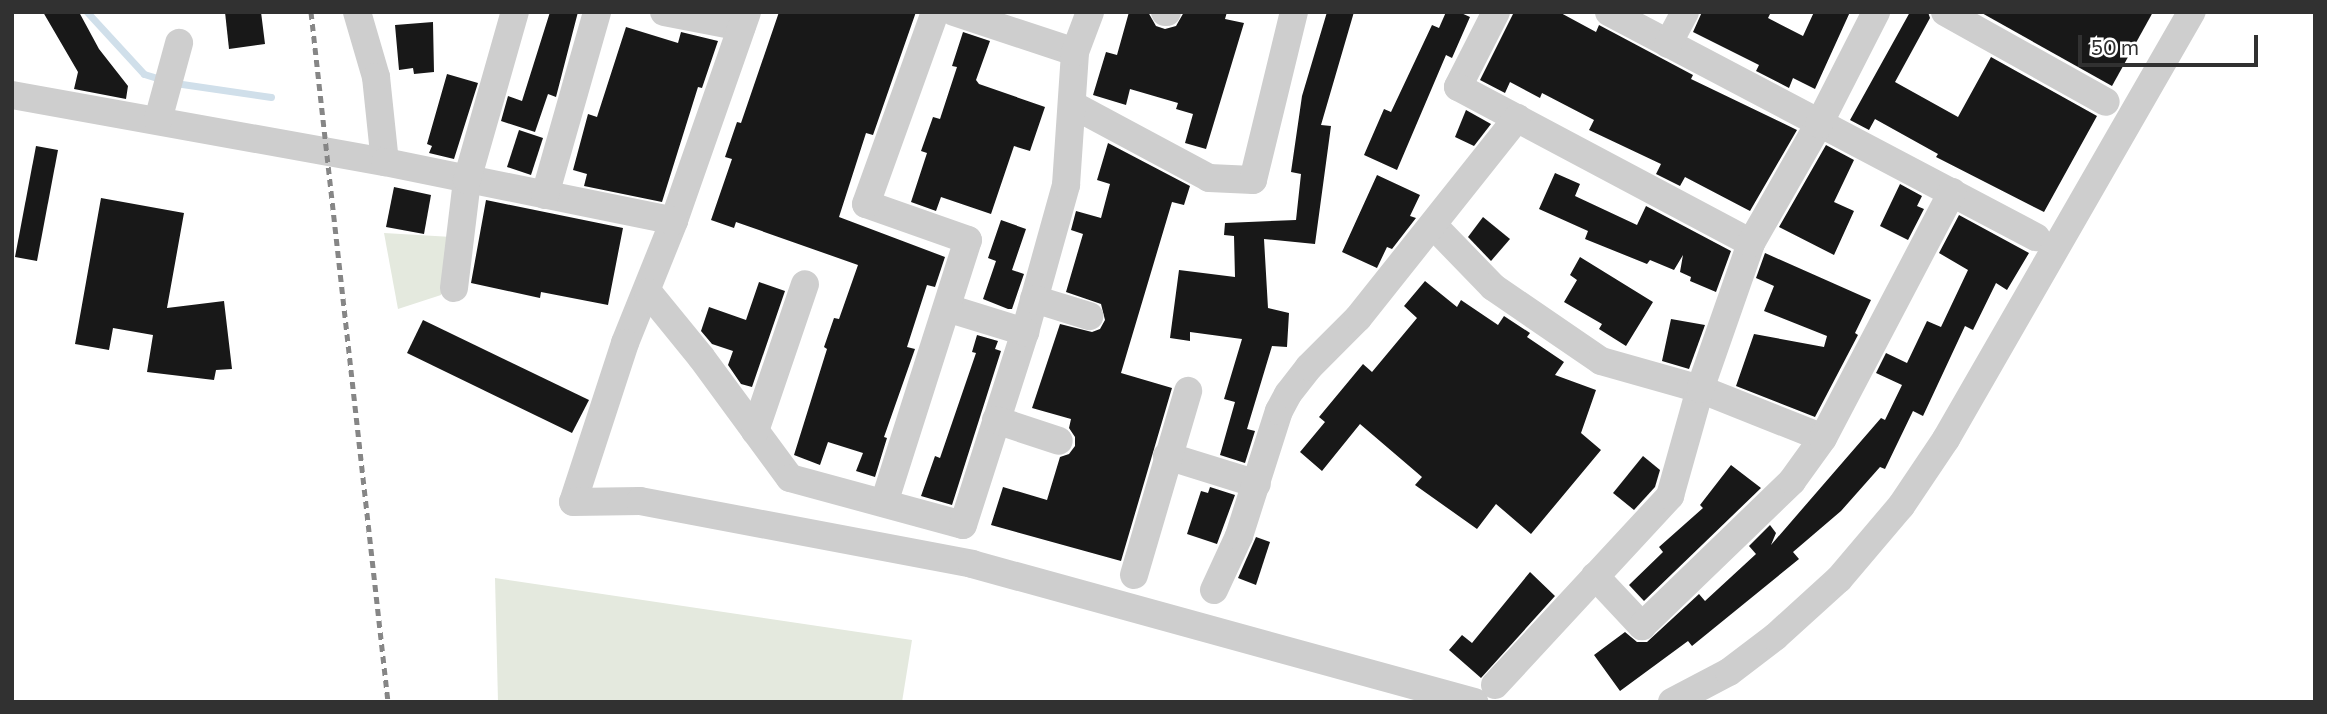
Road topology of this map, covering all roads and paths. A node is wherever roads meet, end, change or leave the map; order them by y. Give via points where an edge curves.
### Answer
1 (357, 12) edge
2 (514, 12) edge
3 (597, 12) edge
4 (664, 12) edge
5 (935, 12) edge
6 (954, 12) edge
7 (1090, 12) edge
8 (1294, 12) edge
9 (1496, 12) edge
10 (1609, 12) edge
11 (1685, 12) edge
12 (1876, 12) edge
13 (1945, 12) edge
14 (2192, 12) edge
15 (745, 19) edge
16 (179, 43) dead end
17 (1668, 44) junction
18 (1075, 52) junction
19 (12, 95) edge
20 (2106, 102) dead end
21 (1073, 105) junction
22 (1517, 117) junction
23 (158, 120) junction
24 (1819, 124) junction
25 (385, 162) junction
26 (467, 180) junction
27 (1952, 192) junction
28 (545, 195) junction
29 (674, 222) junction
30 (1433, 225) junction
31 (2036, 237) dead end
32 (1751, 243) junction
33 (805, 284) dead end
34 (454, 288) dead end
35 (648, 292) junction
36 (1034, 299) junction
37 (947, 308) junction
38 (1088, 316) dead end
39 (1025, 332) junction
40 (1700, 389) junction
41 (1188, 391) dead end
42 (996, 420) junction
43 (755, 431) junction
44 (1823, 438) junction
45 (1059, 441) dead end
46 (1167, 456) junction
47 (1257, 484) junction
48 (884, 503) junction
49 (1134, 575) dead end
50 (1595, 576) junction
51 (1214, 590) dead end
52 (1484, 693) edge
53 (1672, 702) edge

1 - 25 street via 376,77
2 - 26 street
3 - 28 street
4 - 15 street
5 - 37 street via 866,204 968,240
6 - 18 street
7 - 18 street
8 - 21 street via 1253,180 1209,178
9 - 22 street via 1458,87
10 - 17 street
11 - 17 street
12 - 24 street
13 - 20 street
14 - 53 street via 1946,439 1901,506 1839,579 1775,637 1729,673
15 - 29 street
16 - 23 street
17 - 24 street
18 - 21 street
19 - 23 street
21 - 36 street via 1066,185
22 - 30 street
22 - 32 street
23 - 25 street
24 - 27 street
24 - 32 street
25 - 26 street
26 - 28 street
26 - 34 street
27 - 31 street
27 - 44 street
28 - 29 street
29 - 35 street
30 - 40 street via 1493,288 1601,361
30 - 47 street via 1289,394 1279,411
32 - 40 street
33 - 43 street
35 - 43 street
35 - 52 street via 625,343 573,502 640,501 972,564
36 - 38 street
36 - 39 street
37 - 39 street
37 - 48 street
39 - 42 street
40 - 44 street
40 - 50 street via 1670,496
41 - 46 street
42 - 45 street
42 - 48 street via 963,525
43 - 48 street via 790,478
44 - 50 street via 1760,515 1642,626
46 - 47 street
46 - 49 street
47 - 51 street
50 - 52 street

